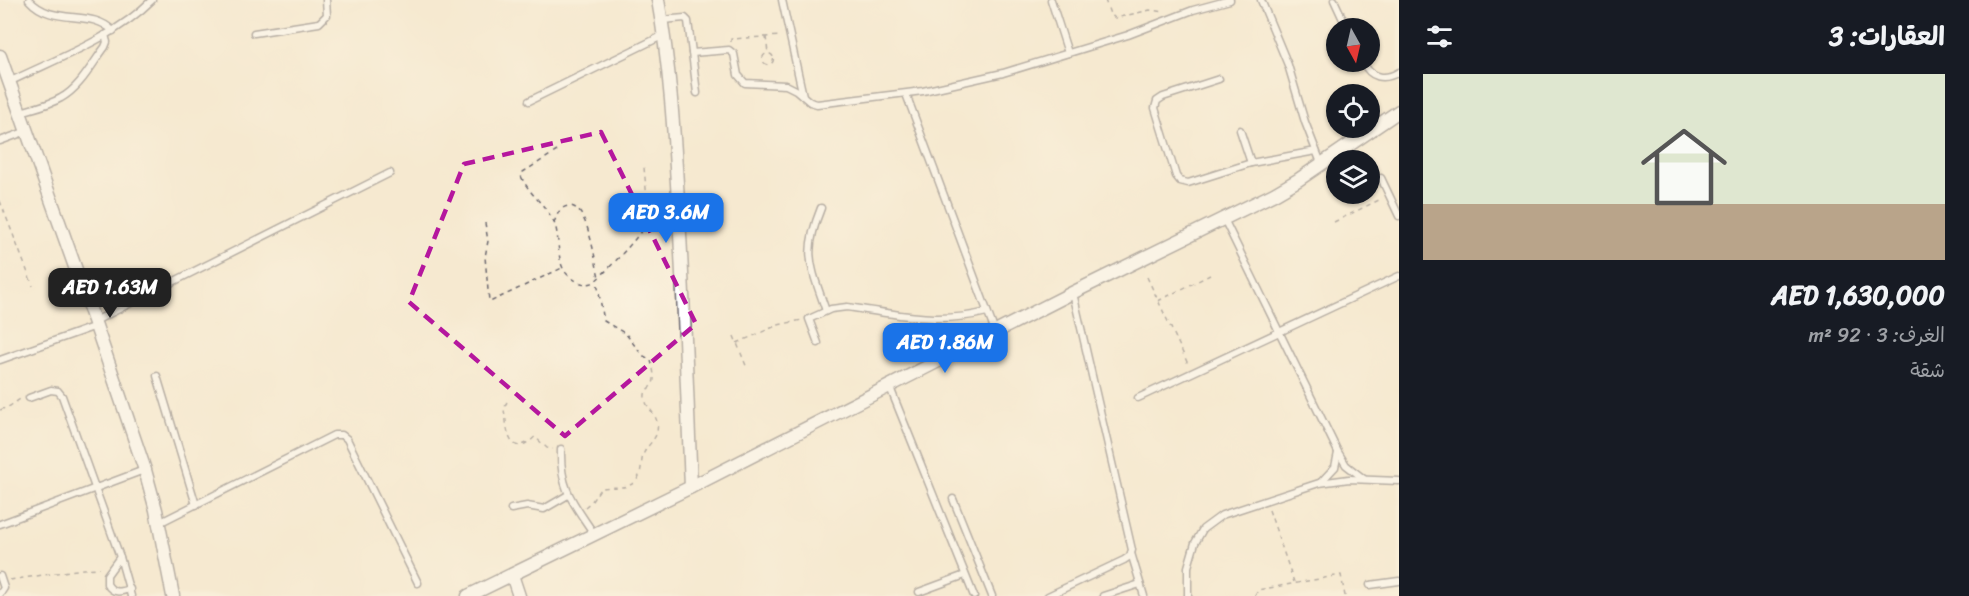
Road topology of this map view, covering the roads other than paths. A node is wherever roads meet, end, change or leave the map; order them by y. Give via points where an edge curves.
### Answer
1 (29, 0) edge
2 (152, 0) edge
3 (326, 0) edge
4 (658, 0) edge
5 (782, 0) edge
6 (1051, 0) edge
7 (1230, 0) edge
8 (1261, 0) edge
9 (1334, 0) edge
10 (1342, 18) edge
11 (662, 20) junction
12 (113, 31) junction
13 (254, 33) dead end
14 (664, 34) junction
15 (105, 35) junction
16 (692, 53) junction
17 (1068, 53) junction
18 (0, 56) edge
19 (1370, 72) edge
20 (1399, 72) edge
21 (1219, 79) dead end
22 (9, 82) junction
23 (696, 93) dead end
24 (906, 94) junction
25 (803, 97) junction
26 (529, 101) dead end
27 (1399, 111) edge
28 (21, 112) junction
29 (1240, 130) dead end
30 (27, 131) junction
31 (0, 141) edge
32 (1316, 151) junction
33 (1251, 163) junction
34 (1322, 164) junction
35 (390, 173) dead end
36 (1382, 177) dead end
37 (821, 208) dead end
38 (1399, 216) edge
39 (1224, 219) junction
40 (1399, 276) edge
41 (1072, 293) junction
42 (826, 310) junction
43 (987, 312) junction
44 (95, 324) junction
45 (995, 332) junction
46 (1280, 332) junction
47 (818, 343) dead end
48 (0, 360) edge
49 (157, 376) dead end
50 (889, 385) junction
51 (29, 398) road end
52 (1138, 398) dead end
53 (561, 448) road end
54 (1338, 452) junction
55 (145, 470) junction
56 (1364, 479) junction
57 (1399, 481) edge
58 (1319, 483) junction
59 (691, 487) junction
60 (95, 488) junction
61 (568, 495) junction
62 (952, 499) dead end
63 (196, 505) junction
64 (511, 508) dead end
65 (159, 523) junction
66 (0, 524) edge
67 (594, 534) junction
68 (1131, 553) junction
69 (120, 558) junction
70 (512, 575) junction
71 (965, 575) junction
72 (1, 578) edge
73 (1399, 581) edge
74 (418, 583) dead end
75 (1140, 584) junction
76 (1370, 585) dead end
77 (919, 592) dead end
78 (130, 593) edge
79 (1125, 593) edge
80 (0, 594) edge
81 (173, 596) edge
82 (468, 596) edge
83 (519, 596) edge
84 (974, 596) edge
85 (992, 596) edge
86 (1048, 596) edge
87 (1103, 596) edge
88 (1144, 596) edge
89 (1188, 596) edge

1 - 12 lane via 45,12 100,22
2 - 12 lane
3 - 13 lane via 327,15 319,23
4 - 11 street
5 - 25 lane
6 - 17 lane
7 - 17 lane
8 - 32 lane via 1288,65
9 - 10 lane
11 - 14 street
11 - 16 lane via 687,19
12 - 15 lane
14 - 26 lane
14 - 59 street via 684,291
15 - 22 lane
15 - 28 lane via 105,47 67,94
16 - 23 lane
16 - 25 lane via 731,51 742,81 786,85
17 - 24 lane via 988,78
18 - 22 street
19 - 20 lane via 1377,76
21 - 33 lane via 1163,97 1155,104 1176,176 1188,183
22 - 28 street
24 - 25 lane via 817,104
24 - 43 lane
27 - 34 street
28 - 30 street
29 - 33 lane
30 - 31 lane
30 - 44 street
32 - 33 lane
32 - 34 lane
34 - 39 street via 1286,188
35 - 44 lane
36 - 38 lane
37 - 42 lane via 812,230 809,257
39 - 41 street
39 - 46 lane
40 - 46 lane
41 - 45 street
41 - 68 lane
42 - 43 lane via 847,307 919,319
42 - 47 lane via 808,319
43 - 45 lane
44 - 48 lane
44 - 55 street
45 - 50 street
46 - 52 lane
46 - 54 lane
49 - 63 lane
50 - 59 street
50 - 71 lane
51 - 60 lane via 51,390 60,393
53 - 61 lane via 561,473
54 - 56 lane
54 - 58 lane via 1335,467
55 - 60 lane
55 - 65 street
56 - 57 lane
56 - 58 lane
58 - 89 lane via 1222,515 1203,529 1190,559
59 - 67 street
60 - 66 lane
60 - 69 lane
61 - 64 lane via 544,508
61 - 67 lane
62 - 85 lane
63 - 65 lane
63 - 74 lane via 334,435 342,435 348,439
65 - 81 street
67 - 70 street
68 - 75 lane
68 - 86 lane
69 - 78 lane
69 - 78 lane via 106,579 110,589
70 - 82 street
70 - 83 street
71 - 77 lane
71 - 84 lane
72 - 80 lane via 4,590
73 - 76 lane
75 - 79 lane
75 - 88 lane
79 - 87 lane

